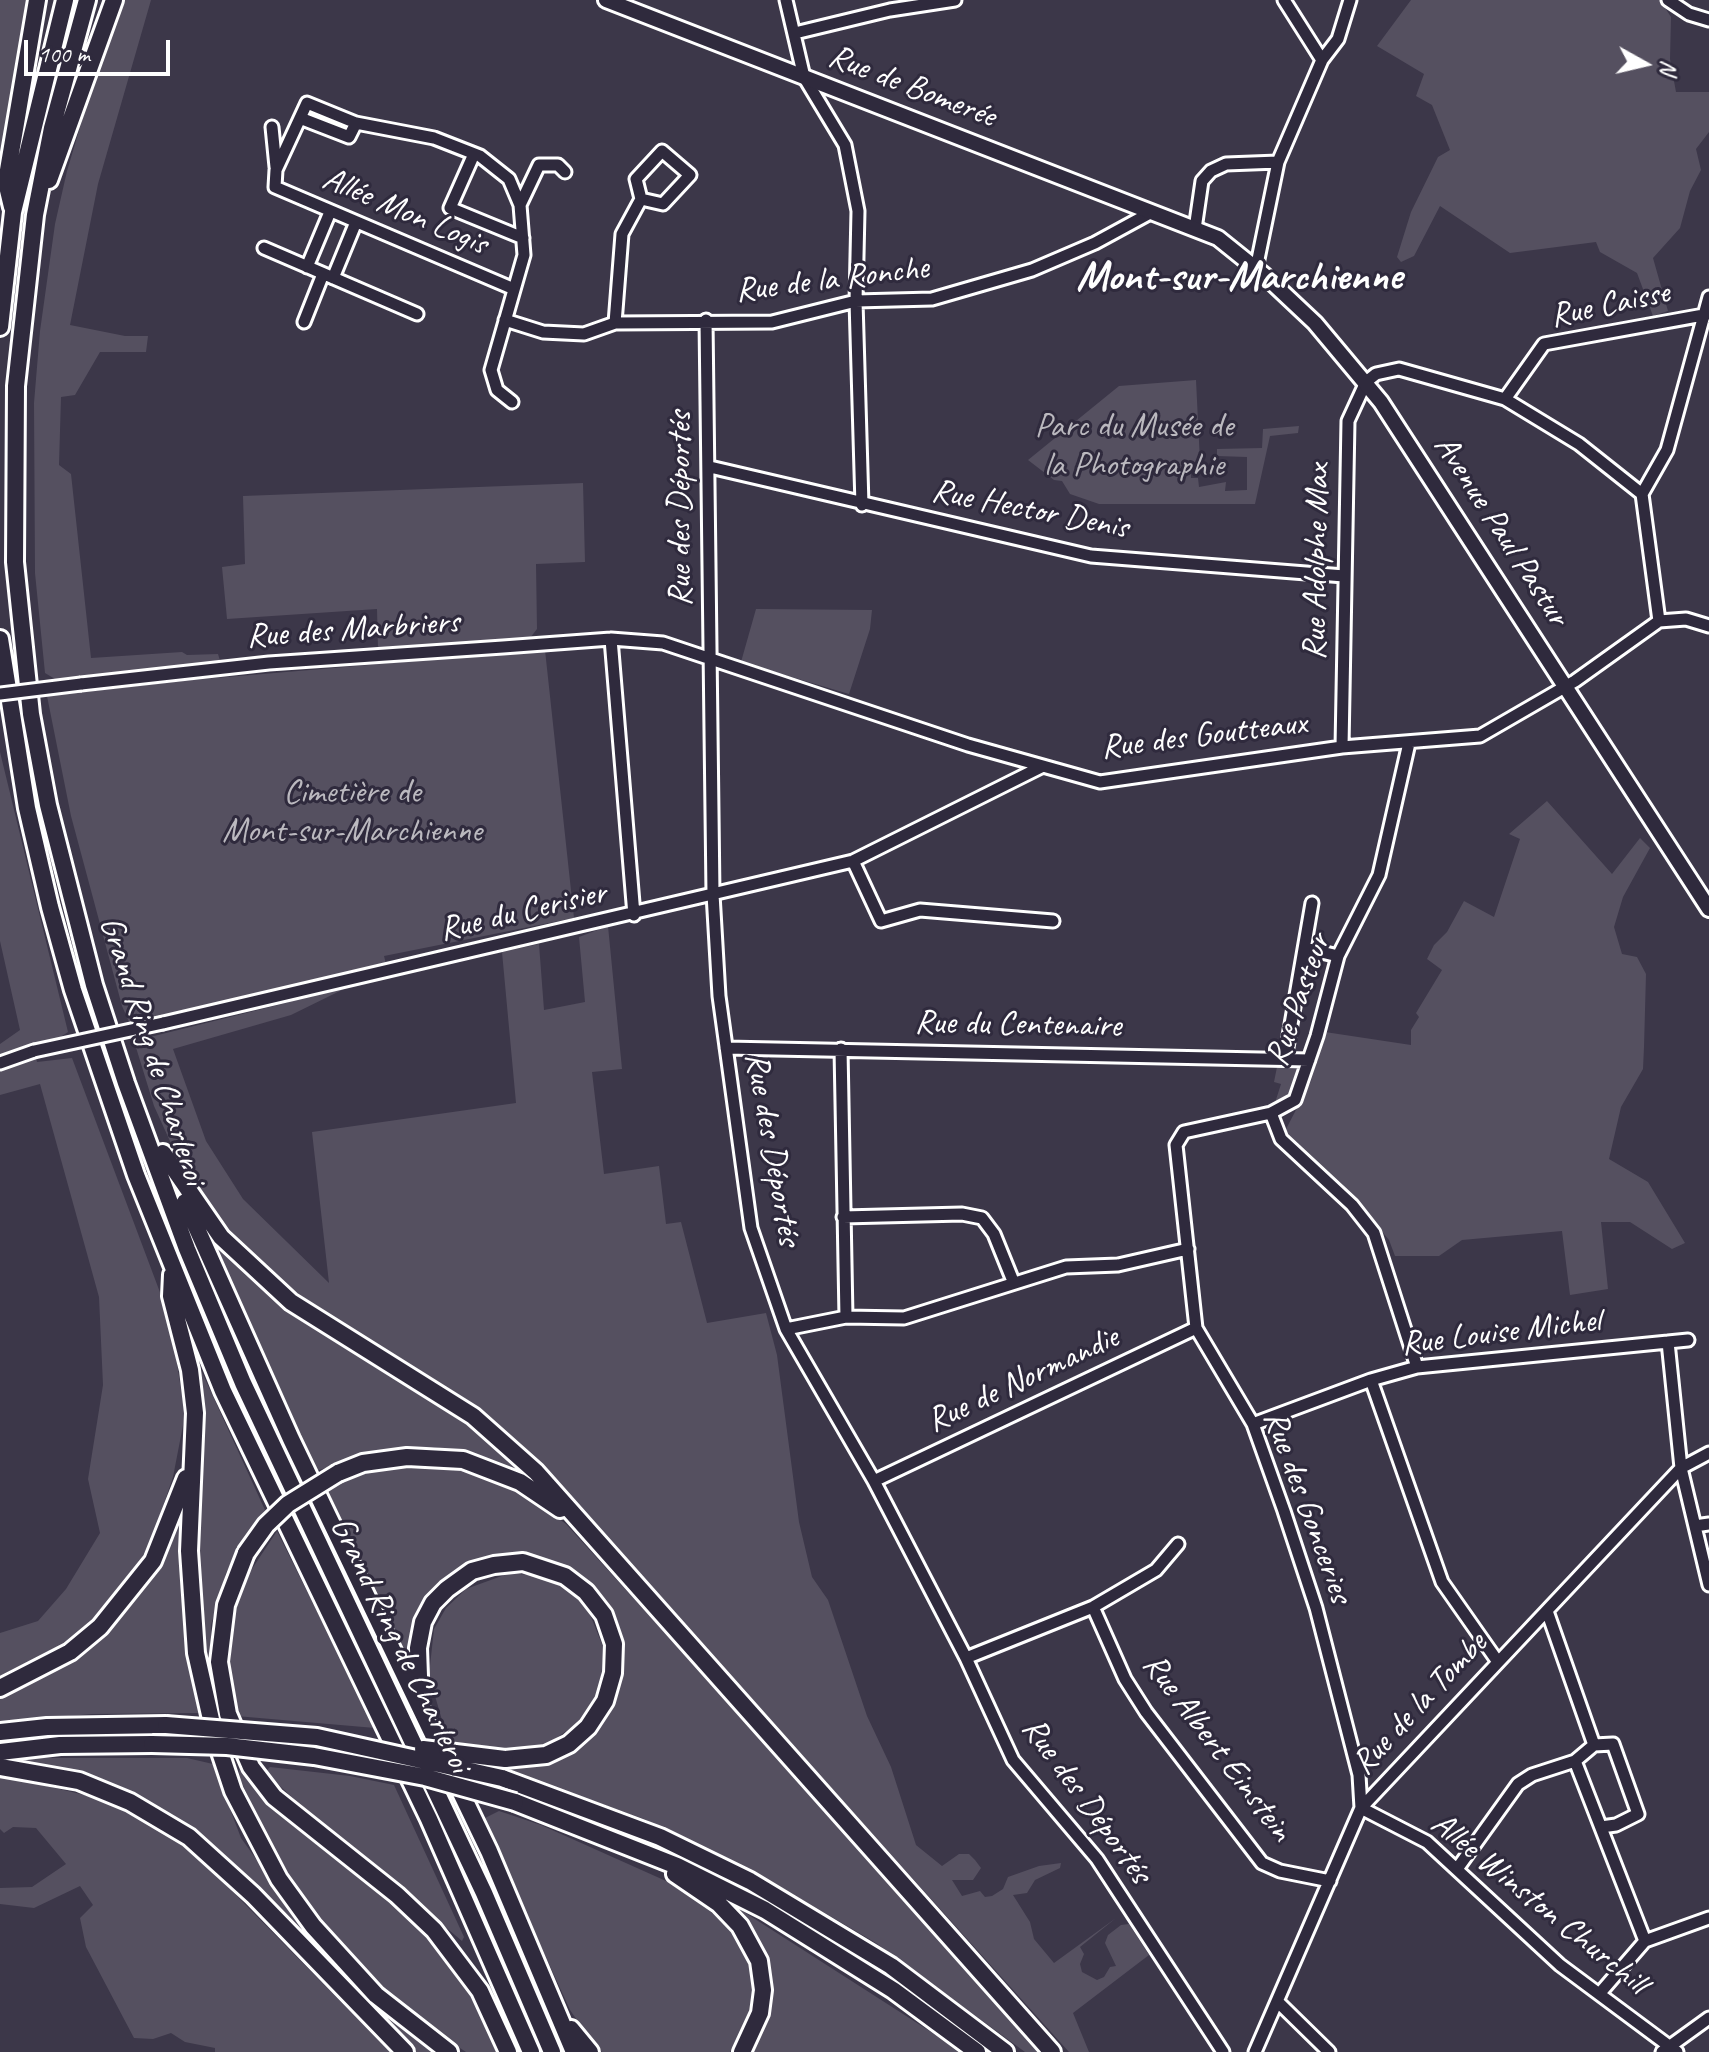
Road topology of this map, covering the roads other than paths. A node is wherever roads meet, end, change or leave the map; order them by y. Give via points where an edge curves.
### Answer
1 (37, 0) edge
2 (65, 0) edge
3 (87, 0) edge
4 (114, 0) edge
5 (606, 0) edge
6 (786, 0) edge
7 (955, 0) edge
8 (1284, 0) edge
9 (1350, 0) edge
10 (1668, 0) edge
11 (1709, 20) edge
12 (795, 33) junction
13 (1322, 60) junction
14 (804, 77) junction
15 (272, 127) dead end
16 (474, 154) junction
17 (1278, 162) junction
18 (276, 170) junction
19 (565, 172) dead end
20 (641, 199) junction
21 (520, 205) junction
22 (13, 212) junction
23 (330, 212) junction
24 (1152, 212) junction
25 (35, 215) junction
26 (356, 222) junction
27 (1195, 229) junction
28 (523, 238) junction
29 (264, 248) dead end
30 (307, 267) junction
31 (1256, 269) junction
32 (328, 276) junction
33 (514, 289) junction
34 (1709, 297) edge
35 (856, 301) junction
36 (417, 314) dead end
37 (1706, 314) edge
38 (505, 320) junction
39 (706, 320) junction
40 (304, 322) dead end
41 (615, 323) junction
42 (0, 327) edge
43 (1366, 382) junction
44 (1505, 399) junction
45 (512, 402) dead end
46 (710, 467) junction
47 (1642, 494) junction
48 (862, 505) junction
49 (1344, 576) junction
50 (1659, 621) junction
51 (1709, 626) edge
52 (0, 639) edge
53 (611, 639) junction
54 (709, 658) junction
55 (1565, 686) junction
56 (0, 694) edge
57 (1409, 743) junction
58 (1342, 747) junction
59 (1041, 767) junction
60 (853, 861) junction
61 (713, 894) junction
62 (1312, 903) dead end
63 (1709, 909) edge
64 (634, 915) junction
65 (1053, 921) dead end
66 (1305, 948) junction
67 (1338, 956) junction
68 (726, 1048) junction
69 (841, 1049) junction
70 (1285, 1059) junction
71 (1309, 1060) junction
72 (0, 1063) edge
73 (126, 1083) junction
74 (1271, 1113) junction
75 (163, 1153) junction
76 (843, 1217) junction
77 (1188, 1249) junction
78 (172, 1269) junction
79 (1013, 1281) junction
80 (846, 1317) junction
81 (1196, 1328) junction
82 (786, 1329) junction
83 (1688, 1340) dead end
84 (1668, 1342) junction
85 (1417, 1367) junction
86 (1371, 1380) junction
87 (1253, 1424) junction
88 (194, 1446) junction
89 (1709, 1453) edge
90 (1681, 1468) junction
91 (874, 1481) junction
92 (1709, 1524) edge
93 (1695, 1526) junction
94 (587, 1529) junction
95 (1178, 1544) dead end
96 (1709, 1585) edge
97 (1093, 1607) junction
98 (1547, 1611) junction
99 (966, 1658) junction
100 (1498, 1662) junction
101 (0, 1688) edge
102 (419, 1710) junction
103 (0, 1732) edge
104 (1594, 1745) junction
105 (383, 1749) junction
106 (0, 1752) edge
107 (1575, 1761) junction
108 (0, 1767) edge
109 (1361, 1808) junction
110 (1601, 1827) junction
111 (658, 1861) junction
112 (1457, 1869) junction
113 (1330, 1881) junction
114 (1709, 1918) edge
115 (1645, 1941) junction
116 (1600, 1993) junction
117 (1279, 2003) junction
118 (560, 2015) junction
119 (1709, 2018) edge
120 (1669, 2050) edge
121 (405, 2052) edge
122 (449, 2052) edge
123 (508, 2052) edge
124 (531, 2052) edge
125 (552, 2052) edge
126 (574, 2052) edge
127 (590, 2052) edge
128 (742, 2052) edge
129 (977, 2052) edge
130 (1005, 2052) edge
131 (1052, 2052) edge
132 (1223, 2052) edge
133 (1255, 2052) edge
134 (1329, 2052) edge

1 - 22 highway via 6,182
2 - 22 highway
3 - 25 highway, Grand Ring de Charleroi via 55,115
4 - 25 highway
5 - 14 main road, Rue de Bomerée
6 - 12 street
7 - 12 street
8 - 13 street
9 - 13 street via 1338,39
10 - 11 street
12 - 14 street
13 - 17 street
14 - 24 main road, Rue de Bomerée
14 - 35 street via 845,145 858,211
15 - 18 street
16 - 18 street via 434,138 356,123 349,137 300,118
16 - 21 street via 509,179
16 - 28 street via 450,208
17 - 27 street via 1226,164 1211,171 1202,181
17 - 31 street
18 - 23 street, Allée Mon Logis via 275,187
19 - 21 street via 558,165 539,165
20 - 20 street via 636,179 662,151 690,175 663,204
20 - 41 street via 622,234
21 - 28 street
22 - 42 highway
23 - 26 street, Allée Mon Logis
23 - 30 street
24 - 27 main road, Rue de Bomerée
24 - 35 street, Rue de la Ronche via 1032,270 932,299
25 - 73 highway, Grand Ring de Charleroi via 15,431 15,562 23,649 48,805 94,985
26 - 32 street
26 - 33 street, Allée Mon Logis
27 - 31 main road, Avenue Paul Pastur via 1218,238
28 - 33 street
29 - 30 street
30 - 32 street
31 - 43 main road, Avenue Paul Pastur via 1315,323
32 - 36 street
32 - 40 street
33 - 38 street
34 - 37 street
35 - 39 street, Rue de la Ronche via 772,322
35 - 48 street
37 - 44 street, Rue Caisse via 1544,344
37 - 47 street via 1667,450
38 - 41 street, Rue de la Ronche via 543,332 584,334
38 - 45 street via 491,370 497,390
39 - 41 street, Rue de la Ronche
39 - 46 street, Rue des Déportés
43 - 44 street via 1399,369
43 - 49 street, Rue Adolphe Max via 1348,421
43 - 55 main road, Avenue Paul Pastur
44 - 47 street via 1579,444
46 - 48 street, Rue Hector Denis
46 - 54 street, Rue des Déportés
47 - 50 street
48 - 49 street, Rue Hector Denis via 1091,556
49 - 58 street, Rue Adolphe Max
50 - 51 street via 1686,619
50 - 55 street, Rue des Goutteaux
52 - 78 highway, Grand Ring de Charleroi via 27,808 50,907 104,1087
53 - 54 street, Rue des Marbriers via 663,643
53 - 56 street, Rue des Marbriers, bridge via 269,663
53 - 64 street
54 - 59 street, Rue des Goutteaux
54 - 61 street, Rue des Déportés
55 - 57 street, Rue des Goutteaux via 1480,736
55 - 63 main road, Avenue Paul Pastur
57 - 58 street, Rue des Goutteaux
57 - 67 street, Rue Pasteur via 1379,875
58 - 59 street, Rue des Goutteaux via 1100,782
59 - 60 street, Rue du Cerisier
60 - 61 street, Rue du Cerisier
60 - 65 street via 881,921 920,910
61 - 64 street, Rue du Cerisier
61 - 68 street, Rue des Déportés
62 - 66 street
64 - 72 street, Rue du Cerisier, bridge
66 - 67 street
66 - 70 street
67 - 71 street, Rue Pasteur
68 - 69 street, Rue du Centenaire
68 - 82 street, Rue des Déportés via 751,1228
69 - 70 street, Rue du Centenaire
69 - 76 street
70 - 71 street, Rue du Centenaire
71 - 74 street, Rue Pasteur via 1295,1100
73 - 75 highway via 144,1105
73 - 125 highway, Grand Ring de Charleroi via 243,1383 471,1866
74 - 77 street, Rue des Gonceries via 1184,1132 1176,1145
74 - 85 street, Rue Pasteur via 1281,1139 1352,1205 1374,1233
75 - 94 highway via 202,1214 242,1260 320,1322 473,1416 506,1442
75 - 102 highway
76 - 79 street via 982,1218
76 - 80 street
77 - 79 street via 1118,1265 1066,1267
77 - 81 street, Rue des Gonceries
78 - 88 highway via 171,1296 190,1370
78 - 124 highway, Grand Ring de Charleroi via 223,1391 466,1899
79 - 80 street via 904,1318
80 - 82 street
81 - 87 street, Rue des Gonceries
81 - 91 street, Rue de Normandie
82 - 91 street, Rue des Déportés
83 - 84 street, Rue Louise Michel
84 - 85 street, Rue Louise Michel
84 - 90 street
85 - 86 street, Rue Louise Michel
86 - 87 street, Rue Louise Michel
86 - 100 street via 1442,1582
87 - 109 street, Rue des Gonceries via 1316,1608 1359,1775
88 - 101 highway via 169,1526 153,1561 127,1597 70,1652
88 - 122 highway via 189,1551 194,1640 208,1713 233,1791 279,1879 313,1926 376,1995
89 - 90 street, Rue de la Tombe
90 - 93 street
90 - 98 street, Rue de la Tombe
91 - 99 street, Rue des Déportés
92 - 93 street
93 - 96 street
94 - 123 highway, bridge via 520,1482 463,1460 407,1457 363,1463 288,1504 266,1525 246,1553 226,1605 219,1662 228,1714 251,1767 274,1797 434,1930 480,1991
94 - 131 highway
95 - 97 street via 1156,1570
97 - 99 street
97 - 113 street, Rue Albert Einstein via 1146,1712 1262,1863
98 - 100 street, Rue de la Tombe
98 - 104 street
99 - 132 street, Rue des Déportés via 1013,1760 1097,1859
100 - 109 street, Rue de la Tombe
102 - 105 highway, bridge via 423,1622 433,1603 472,1571 523,1562 565,1576 604,1615 614,1644 613,1673 605,1701 569,1744 546,1755 505,1759 398,1745
102 - 118 highway via 489,1851
103 - 105 highway, bridge via 166,1725 317,1737
104 - 107 street
104 - 110 street via 1613,1744 1638,1814
105 - 130 highway, bridge via 502,1778 660,1837 750,1881 891,1966
106 - 111 highway, bridge via 152,1744 314,1756 425,1777 515,1802
107 - 110 street
107 - 112 street via 1518,1784
108 - 121 highway via 90,1785 189,1837 253,1895
109 - 112 street, Allée Winston Churchill via 1427,1842
109 - 113 street, Rue de la Tombe
110 - 115 street
111 - 128 highway via 719,1904 751,1943 763,1990 757,2024
111 - 129 highway via 700,1877 800,1931
112 - 116 street, Allée Winston Churchill via 1560,1965
113 - 117 street, Rue de la Tombe
114 - 115 street
115 - 116 street
116 - 120 street, Allée Winston Churchill
117 - 133 street, Rue de la Tombe
117 - 134 street
118 - 126 highway
118 - 127 highway
119 - 120 street

